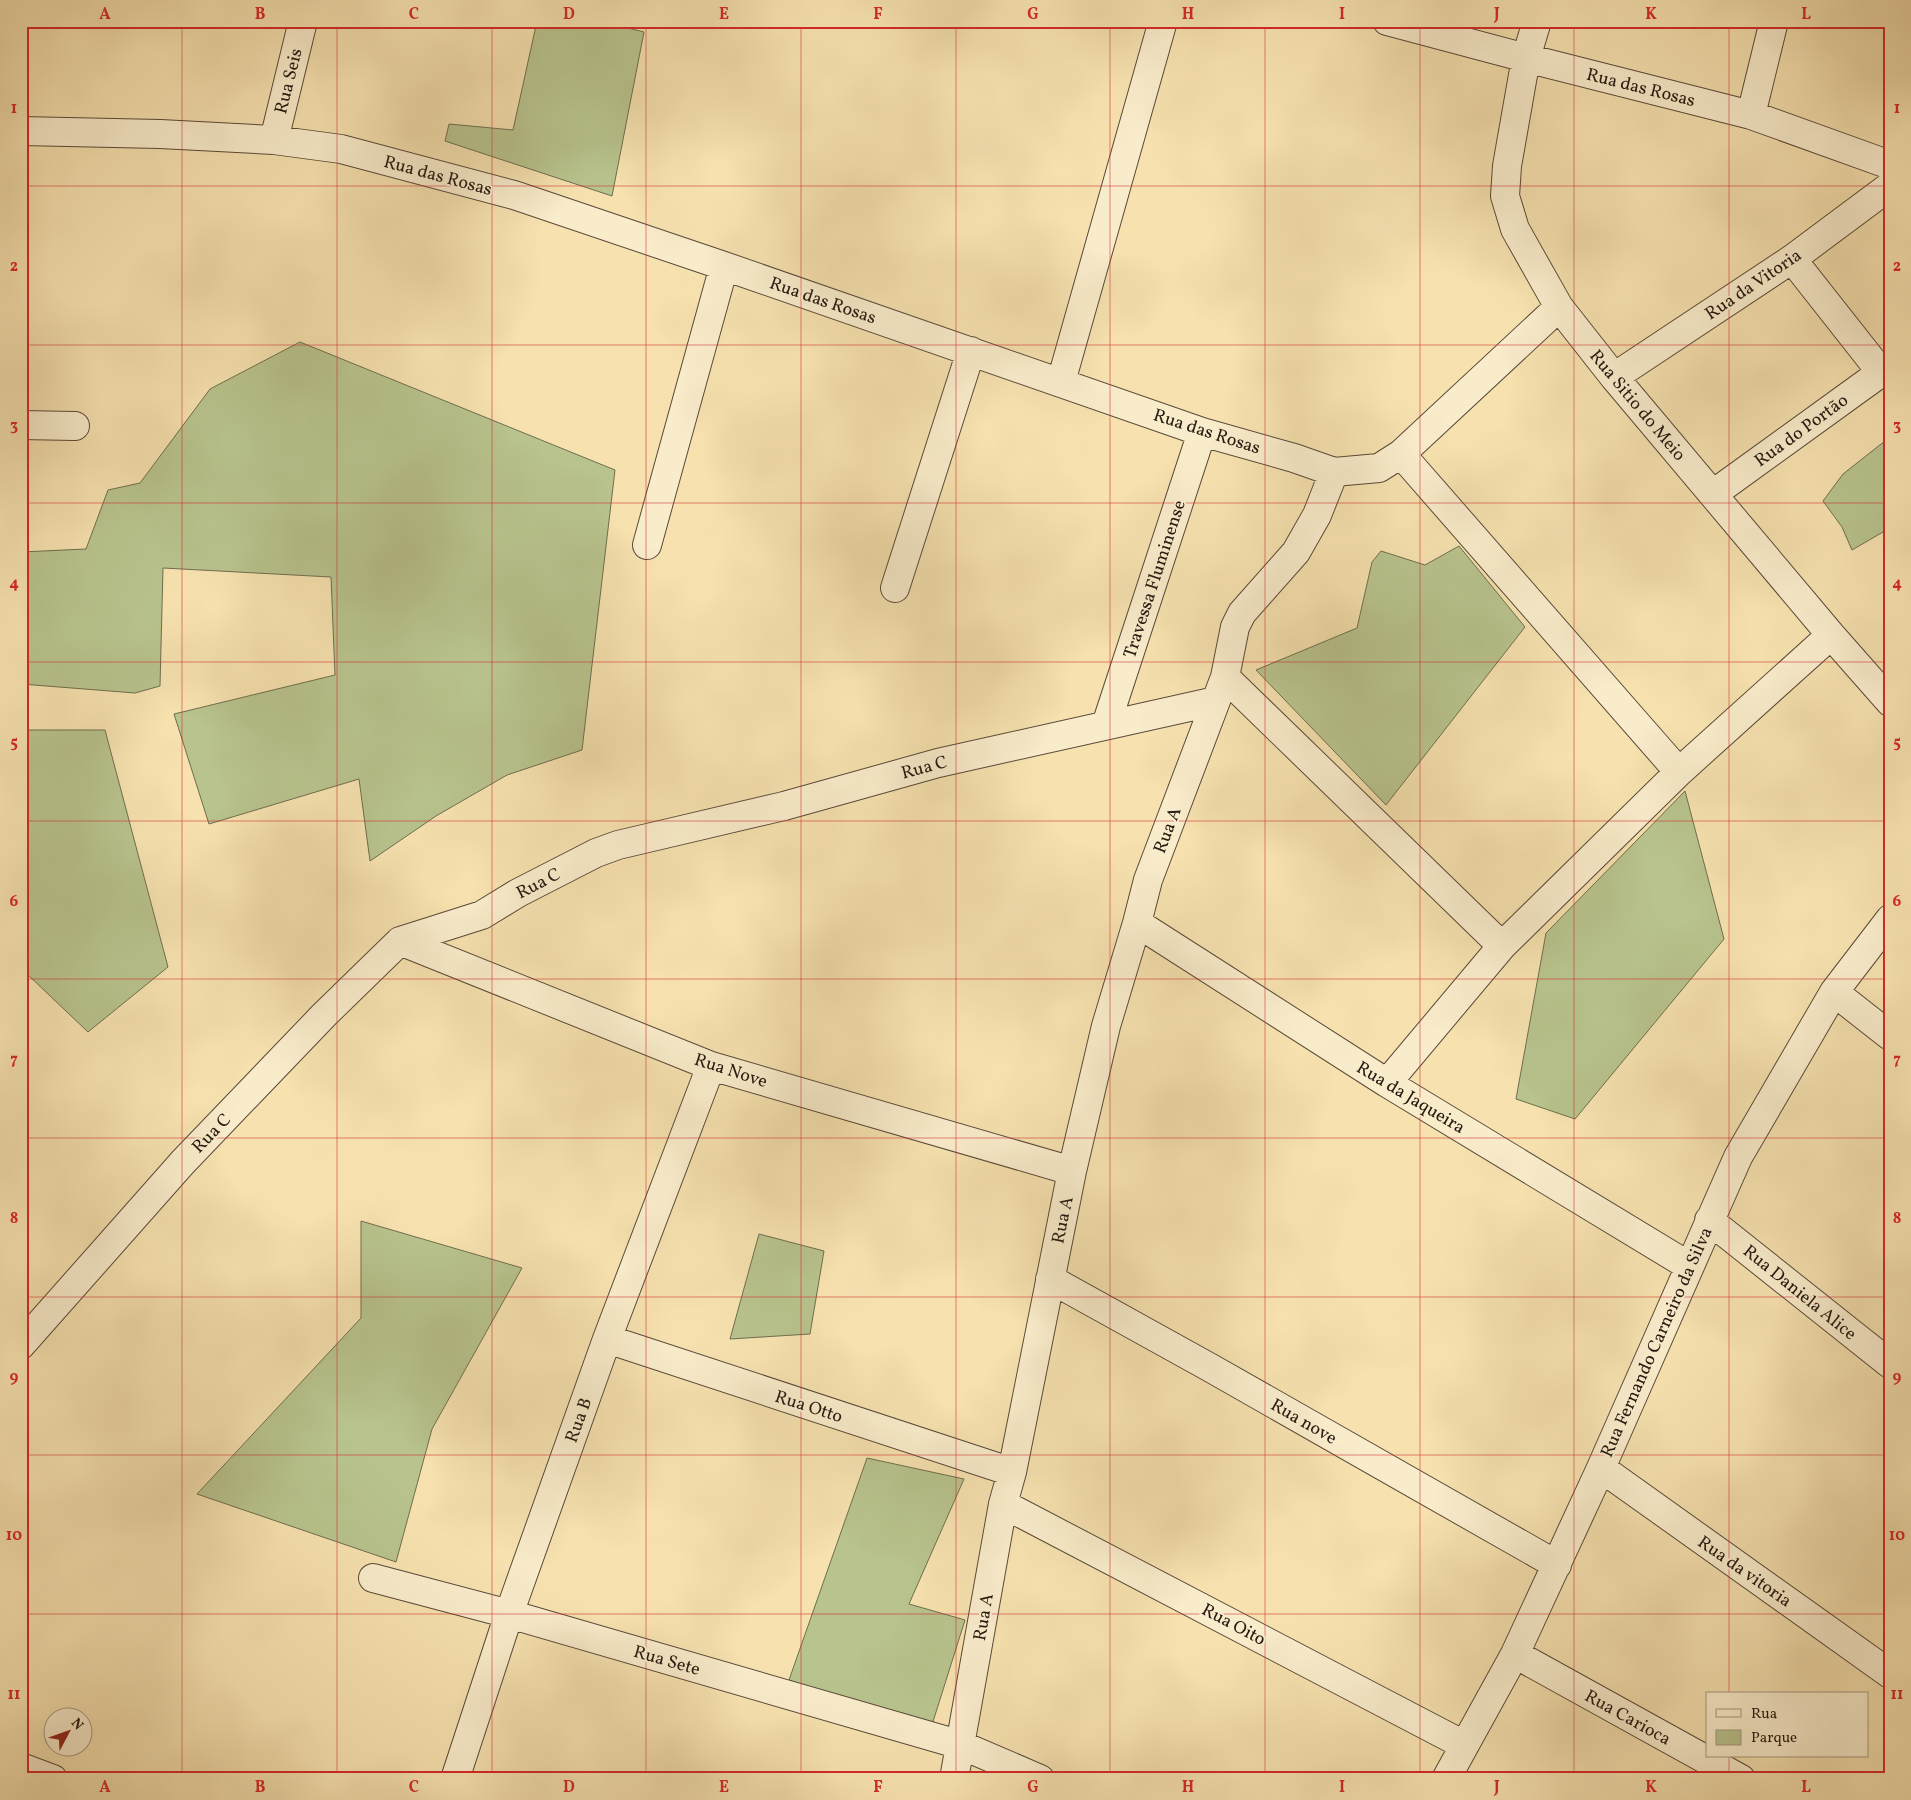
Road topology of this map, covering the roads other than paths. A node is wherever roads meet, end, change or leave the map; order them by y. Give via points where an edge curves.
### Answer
1 (303, 21) edge
2 (1163, 21) edge
3 (1388, 21) edge
4 (1537, 21) edge
5 (1774, 21) edge
6 (1526, 58) junction
7 (1751, 115) junction
8 (21, 130) edge
9 (274, 140) junction
10 (1890, 166) edge
11 (1890, 186) edge
12 (1792, 259) junction
13 (724, 266) junction
14 (1559, 307) junction
15 (970, 351) junction
16 (1885, 369) edge
17 (1614, 377) junction
18 (1061, 382) junction
19 (21, 425) edge
20 (74, 426) dead end
21 (1202, 432) junction
22 (1401, 454) junction
23 (1334, 472) junction
24 (1713, 494) junction
25 (647, 545) dead end
26 (895, 588) dead end
27 (1830, 635) junction
28 (1221, 689) junction
29 (1890, 702) edge
30 (1106, 725) junction
31 (1679, 772) junction
32 (1890, 919) edge
33 (1137, 923) junction
34 (400, 941) junction
35 (1502, 946) junction
36 (1834, 992) junction
37 (1890, 1036) edge
38 (711, 1066) junction
39 (1387, 1083) junction
40 (1072, 1171) junction
41 (1710, 1220) junction
42 (1688, 1266) junction
43 (1050, 1279) junction
44 (607, 1339) junction
45 (21, 1345) edge
46 (1890, 1364) edge
47 (1601, 1468) junction
48 (1012, 1472) junction
49 (1003, 1504) junction
50 (1557, 1565) junction
51 (373, 1578) dead end
52 (509, 1614) junction
53 (1516, 1654) junction
54 (1890, 1674) edge
55 (961, 1745) junction
56 (1464, 1745) junction
57 (21, 1768) edge
58 (53, 1779) edge
59 (455, 1779) edge
60 (954, 1779) edge
61 (1040, 1779) edge
62 (1446, 1779) edge
63 (1741, 1779) edge

1 - 9 street, Rua Seis
2 - 18 street
3 - 6 street, Rua das Rosas
4 - 6 street
5 - 7 street
6 - 7 street, Rua das Rosas
6 - 14 street, Rua Sitio do Meio via 1506,166 1505,196 1515,229
7 - 10 street, Rua das Rosas
8 - 9 street, Rua das Rosas
9 - 13 street, Rua das Rosas via 341,149 514,195
11 - 12 street, Rua da Vitoria
12 - 16 street
12 - 17 street, Rua da Vitoria
13 - 15 street, Rua das Rosas
13 - 25 street
14 - 17 street, Rua Sitio do Meio
14 - 22 street, Rua das Rosas
15 - 18 street, Rua das Rosas
15 - 26 street
16 - 24 street, Rua do Portão
17 - 24 street, Rua Sitio do Meio
18 - 21 street, Rua das Rosas
19 - 20 street
21 - 23 street, Rua das Rosas
21 - 30 street, Travessa Fluminense
22 - 23 street, Rua das Rosas via 1379,468
22 - 31 street
23 - 28 street, Rua A via 1317,514 1296,552 1242,613 1235,627
24 - 27 street, Rua Sitio do Meio
27 - 29 street, Rua Sitio do Meio
27 - 31 street
28 - 30 street, Rua C
28 - 33 street, Rua A via 1148,880
28 - 35 street
30 - 34 street, Rua C via 938,763 784,806 618,845 518,893 482,915
31 - 35 street
32 - 36 street, Rua Fernando Carneiro da Silva
33 - 39 street, Rua da Jaqueira
33 - 40 street, Rua A via 1106,1026
34 - 38 street, Rua Nove
34 - 45 street, Rua C via 183,1162
35 - 39 street
36 - 37 street
36 - 41 street, Rua Fernando Carneiro da Silva via 1738,1157
38 - 40 street, Rua Nove
38 - 44 street, Rua B
39 - 42 street, Rua da Jaqueira
40 - 43 street, Rua A
41 - 42 street, Rua Fernando Carneiro da Silva
41 - 46 street, Rua Daniela Alice
42 - 47 street, Rua Fernando Carneiro da Silva
43 - 48 street, Rua A
43 - 50 street, Rua nove
44 - 48 street, Rua Otto
44 - 52 street, Rua B
47 - 50 street, Rua Fernando Carneiro da Silva
47 - 54 street, Rua da vitoria
48 - 49 street, Rua A
49 - 55 street, Rua A
49 - 56 street, Rua Oito
50 - 53 street, Rua Fernando Carneiro da Silva
51 - 52 street, Rua Sete
52 - 55 street, Rua Sete
52 - 59 street, Rua B
53 - 56 street, Rua Fernando Carneiro da Silva
53 - 63 street, Rua Carioca
55 - 60 street, Rua A
55 - 61 street
56 - 62 street, Rua Fernando Carneiro da Silva
57 - 58 street

